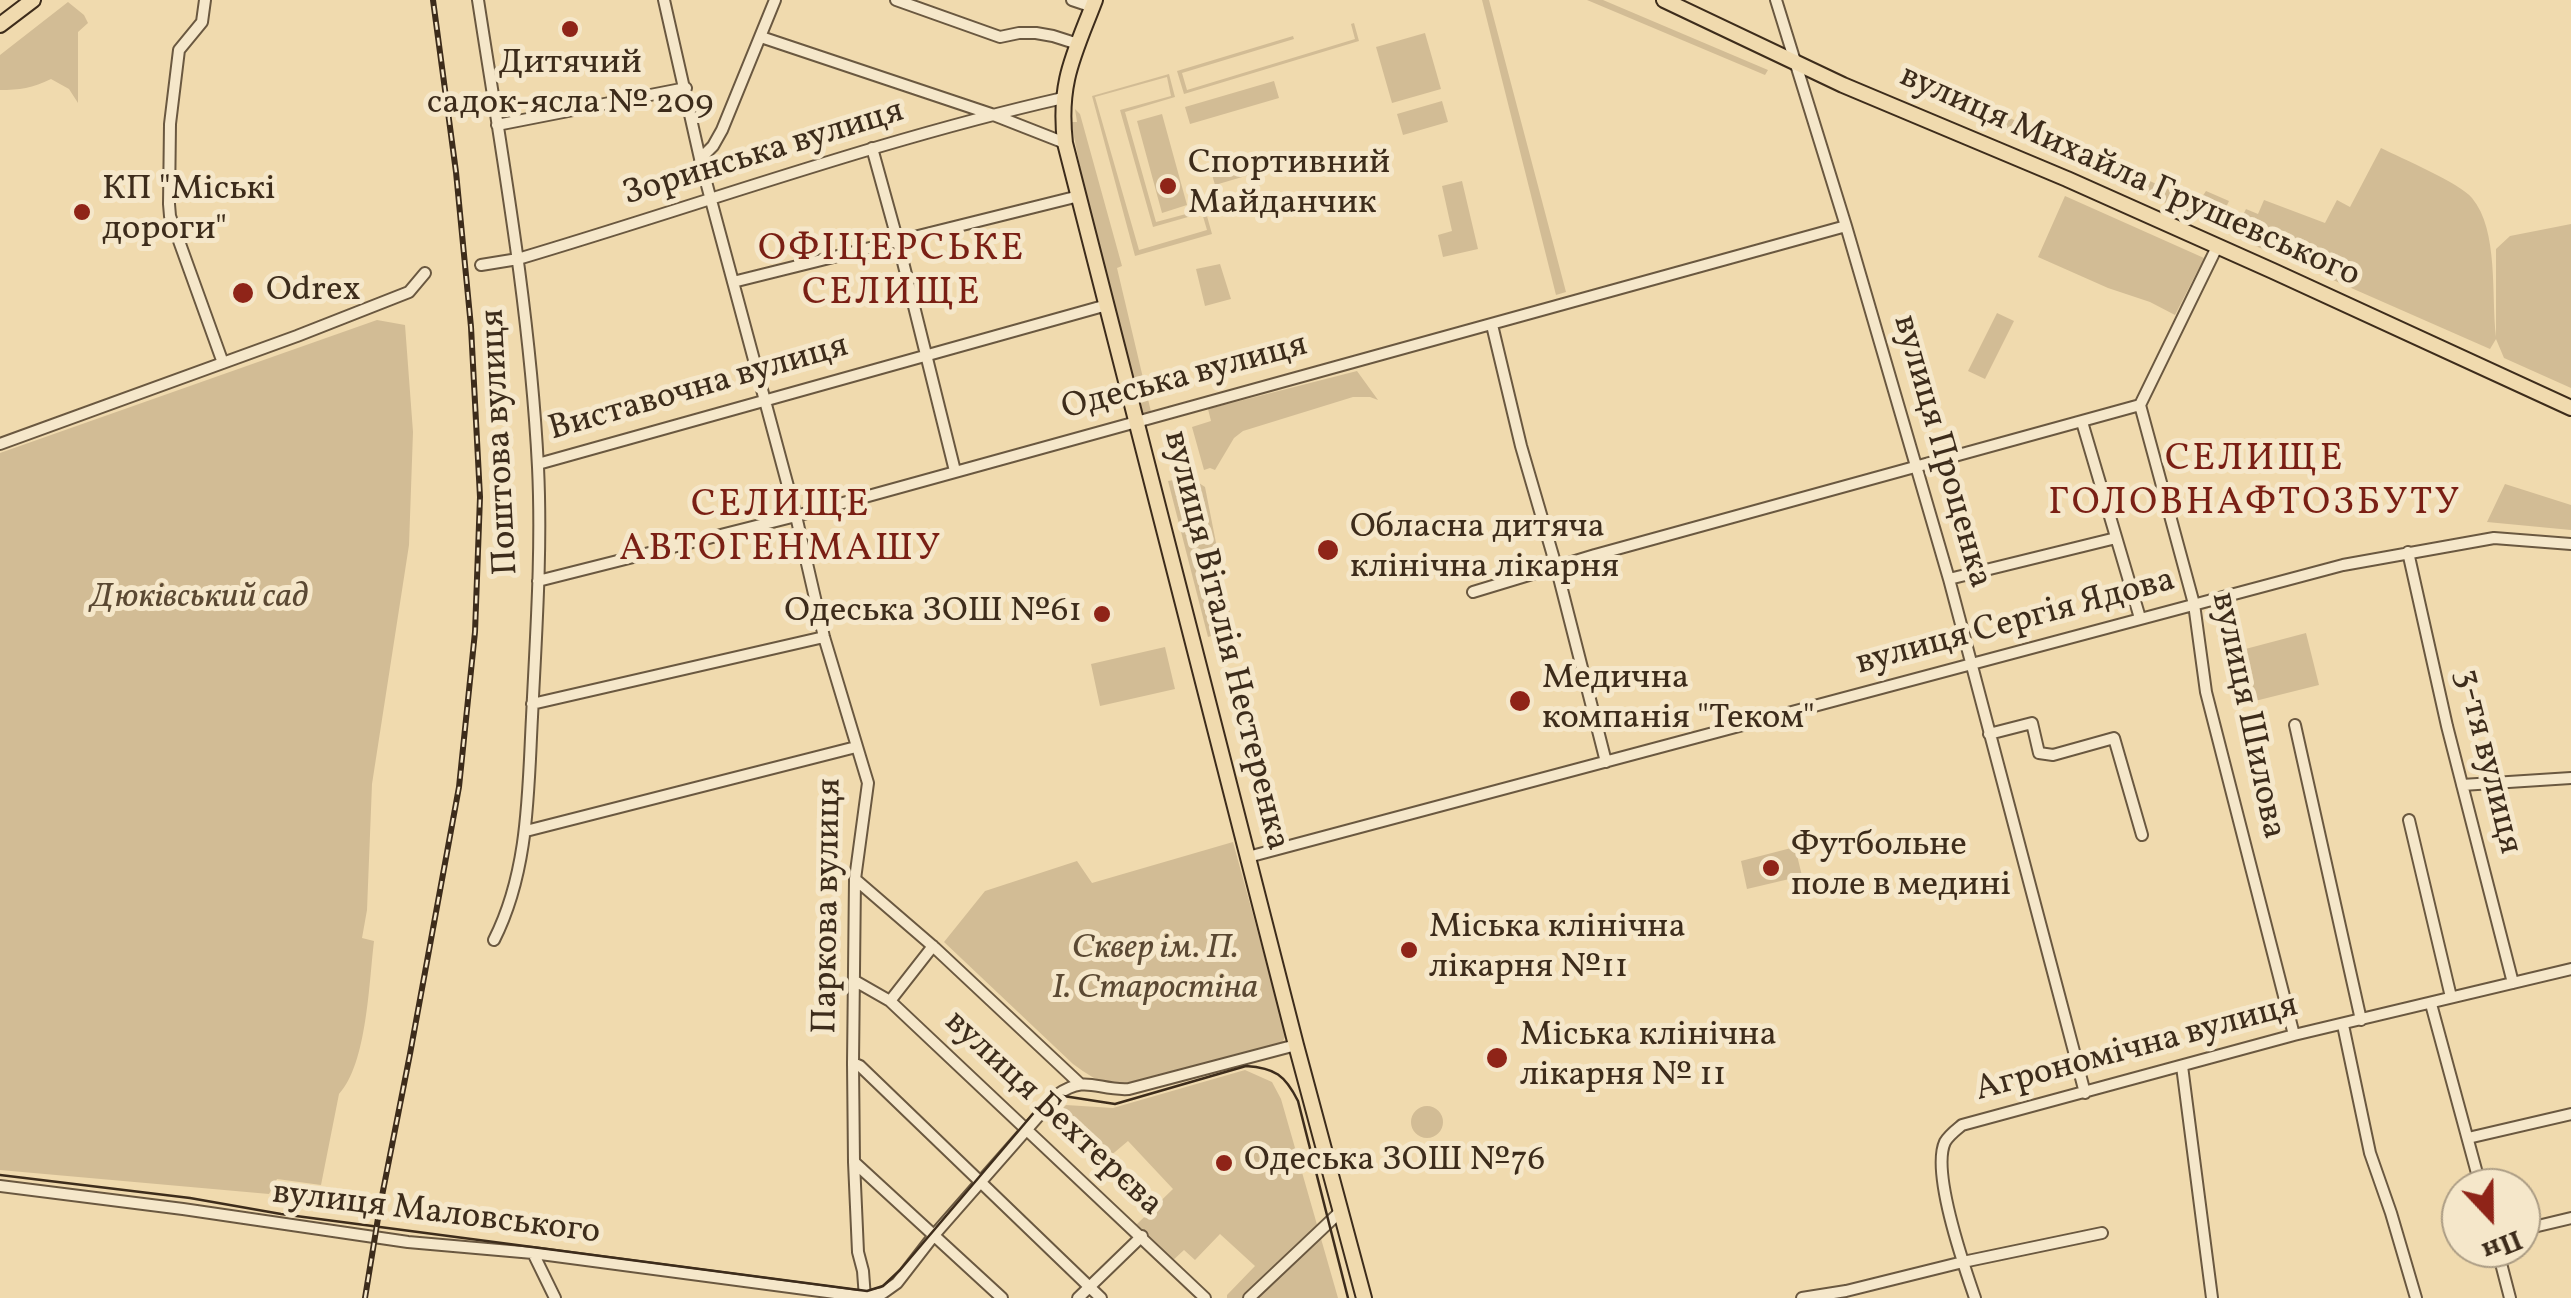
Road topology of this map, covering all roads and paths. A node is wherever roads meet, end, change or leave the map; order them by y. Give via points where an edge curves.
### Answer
1 (33, 0) edge
2 (205, 0) edge
3 (478, 0) edge
4 (664, 0) edge
5 (775, 0) edge
6 (896, 0) edge
7 (1072, 0) edge
8 (1664, 0) edge
9 (1776, 0) edge
10 (1094, 4) edge
11 (0, 25) edge
12 (761, 37) junction
13 (1078, 44) junction
14 (1796, 62) junction
15 (686, 88) junction
16 (1063, 98) junction
17 (990, 114) junction
18 (497, 125) junction
19 (1066, 143) junction
20 (872, 148) junction
21 (700, 159) junction
22 (1079, 196) junction
23 (710, 199) junction
24 (1846, 226) junction
25 (898, 242) junction
26 (2217, 247) junction
27 (518, 259) junction
28 (482, 265) dead end
29 (425, 273) dead end
30 (734, 282) junction
31 (1107, 304) junction
32 (1492, 325) junction
33 (925, 355) junction
34 (223, 362) junction
35 (764, 401) junction
36 (2140, 405) junction
37 (2571, 408) edge
38 (1136, 420) junction
39 (2082, 422) junction
40 (0, 444) edge
41 (538, 464) junction
42 (1917, 466) junction
43 (955, 471) junction
44 (796, 516) junction
45 (2116, 538) junction
46 (2571, 544) edge
47 (2408, 552) junction
48 (1556, 566) junction
49 (1949, 579) junction
50 (538, 581) junction
51 (1473, 592) dead end
52 (2194, 604) junction
53 (2140, 618) junction
54 (824, 637) junction
55 (1971, 666) junction
56 (532, 704) junction
57 (2295, 725) dead end
58 (1990, 734) junction
59 (856, 747) junction
60 (1606, 762) junction
61 (2571, 778) edge
62 (2462, 786) junction
63 (2409, 820) dead end
64 (526, 830) junction
65 (2142, 835) dead end
66 (1248, 857) junction
67 (855, 879) junction
68 (494, 940) dead end
69 (933, 946) junction
70 (2571, 969) edge
71 (855, 982) junction
72 (2513, 983) junction
73 (2451, 997) junction
74 (890, 1000) junction
75 (2431, 1004) junction
76 (2361, 1020) junction
77 (2343, 1026) junction
78 (2294, 1035) junction
79 (1296, 1046) junction
80 (854, 1063) junction
81 (2182, 1066) junction
82 (1079, 1083) junction
83 (2085, 1093) junction
84 (2571, 1114) edge
85 (1026, 1130) junction
86 (2468, 1138) junction
87 (854, 1162) junction
88 (2476, 1168) edge
89 (981, 1184) junction
90 (0, 1186) edge
91 (1341, 1211) junction
92 (2571, 1218) edge
93 (2541, 1225) edge
94 (2102, 1233) dead end
95 (935, 1234) junction
96 (1142, 1236) junction
97 (532, 1253) junction
98 (1963, 1262) junction
99 (2502, 1268) edge
100 (1090, 1287) junction
101 (1847, 1294) edge
102 (892, 1295) edge
103 (555, 1298) edge
104 (866, 1298) edge
105 (1002, 1298) edge
106 (1078, 1298) edge
107 (1101, 1298) edge
108 (1205, 1298) edge
109 (1249, 1298) edge
110 (1364, 1298) edge
111 (1802, 1298) edge
112 (1976, 1298) edge
113 (2212, 1298) edge
114 (2416, 1298) edge
115 (2510, 1298) edge

1 - 11 main road
2 - 34 street via 202,22 178,50 169,204
3 - 18 street, Поштова вулиця
4 - 15 street, Паркова вулиця
5 - 12 street
6 - 13 street via 1000,37 1036,33
7 - 10 street
8 - 14 main road, вулиця Михайла Грушевського
9 - 14 street, вулиця Проценка
10 - 13 main road, вулиця Віталія Нестеренка
12 - 17 street
12 - 21 street via 714,146
13 - 16 main road, вулиця Віталія Нестеренка
14 - 24 street, вулиця Проценка
14 - 26 main road, вулиця Михайла Грушевського
15 - 18 street
15 - 21 street, Паркова вулиця
16 - 17 street, Зоринська вулиця
16 - 19 main road, вулиця Віталія Нестеренка
17 - 19 street
17 - 20 street, Зоринська вулиця
18 - 27 street, Поштова вулиця
19 - 22 main road, вулиця Віталія Нестеренка
20 - 23 street, Зоринська вулиця
20 - 25 street
21 - 23 street, Паркова вулиця
22 - 25 street
22 - 31 main road, вулиця Віталія Нестеренка
23 - 27 street, Зоринська вулиця
23 - 30 street, Паркова вулиця
24 - 32 street, Одеська вулиця
24 - 42 street, вулиця Проценка
25 - 30 street
25 - 33 street
26 - 36 street
26 - 37 main road, вулиця Михайла Грушевського
27 - 28 street, Зоринська вулиця
27 - 41 street, Поштова вулиця
29 - 34 street via 409,292
30 - 35 street, Паркова вулиця
31 - 33 street, Виставочна вулиця
31 - 38 main road, вулиця Віталія Нестеренка
32 - 38 street, Одеська вулиця
32 - 48 street
33 - 35 street, Виставочна вулиця
33 - 43 street
34 - 40 street
35 - 41 street, Виставочна вулиця
35 - 44 street, Паркова вулиця
36 - 39 street
36 - 52 street, вулиця Шилова
38 - 43 street, Одеська вулиця
38 - 66 main road, вулиця Віталія Нестеренка
39 - 42 street
39 - 45 street
41 - 50 street, Поштова вулиця
42 - 48 street
42 - 49 street, вулиця Проценка
43 - 44 street, Одеська вулиця
44 - 50 street, Одеська вулиця
44 - 54 street, Паркова вулиця
45 - 49 street
45 - 53 street
46 - 47 street, вулиця Сергія Ядова via 2494,538
47 - 52 street, вулиця Сергія Ядова
47 - 62 street, 3-тя вулиця
48 - 51 street
48 - 60 street
49 - 55 street, вулиця Проценка
50 - 56 street, Поштова вулиця
52 - 53 street, вулиця Сергія Ядова
52 - 78 street, вулиця Шилова via 2206,692
53 - 55 street, вулиця Сергія Ядова
54 - 56 street
54 - 59 street, Паркова вулиця
55 - 58 street, вулиця Проценка
55 - 60 street, вулиця Сергія Ядова
56 - 64 street, Поштова вулиця
57 - 76 street
58 - 65 street via 2032,723 2039,753 2053,755 2114,738
58 - 83 street, вулиця Проценка
59 - 64 street
59 - 67 street, Паркова вулиця via 868,783
60 - 66 street, вулиця Сергія Ядова
61 - 62 street
62 - 72 street, 3-тя вулиця
63 - 73 street
64 - 68 street, Поштова вулиця
66 - 79 main road, вулиця Віталія Нестеренка
67 - 69 street
67 - 71 street, Паркова вулиця
69 - 74 street
69 - 82 street
70 - 72 street, Агрономічна вулиця
71 - 74 street, вулиця Бехтерєва
71 - 80 street, Паркова вулиця
72 - 73 street, Агрономічна вулиця
73 - 75 street, Агрономічна вулиця
74 - 85 street, вулиця Бехтерєва
75 - 76 street, Агрономічна вулиця
75 - 86 street
76 - 77 street, Агрономічна вулиця
77 - 78 street, Агрономічна вулиця
77 - 114 street via 2370,1153
78 - 81 street, Агрономічна вулиця
79 - 82 street via 1129,1089
79 - 91 main road, вулиця Віталія Нестеренка
80 - 87 street, Паркова вулиця
80 - 89 street
81 - 83 street, Агрономічна вулиця
81 - 113 street
82 - 85 street via 1057,1095
83 - 98 street, Агрономічна вулиця via 1972,1120 1946,1138 1944,1182
84 - 86 street
85 - 89 street
85 - 96 street, вулиця Бехтерєва
86 - 88 street
87 - 95 street
87 - 104 street, Паркова вулиця
89 - 95 street
89 - 100 street
90 - 97 street, вулиця Маловського
91 - 109 street
91 - 110 main road, вулиця Віталія Нестеренка
92 - 93 street
94 - 98 street
95 - 102 street
95 - 105 street
96 - 100 street
96 - 108 street, вулиця Бехтерєва
97 - 103 street
97 - 104 street, вулиця Маловського
98 - 101 street
98 - 112 street
99 - 115 street
100 - 106 street
100 - 107 street
101 - 111 street
102 - 104 street

